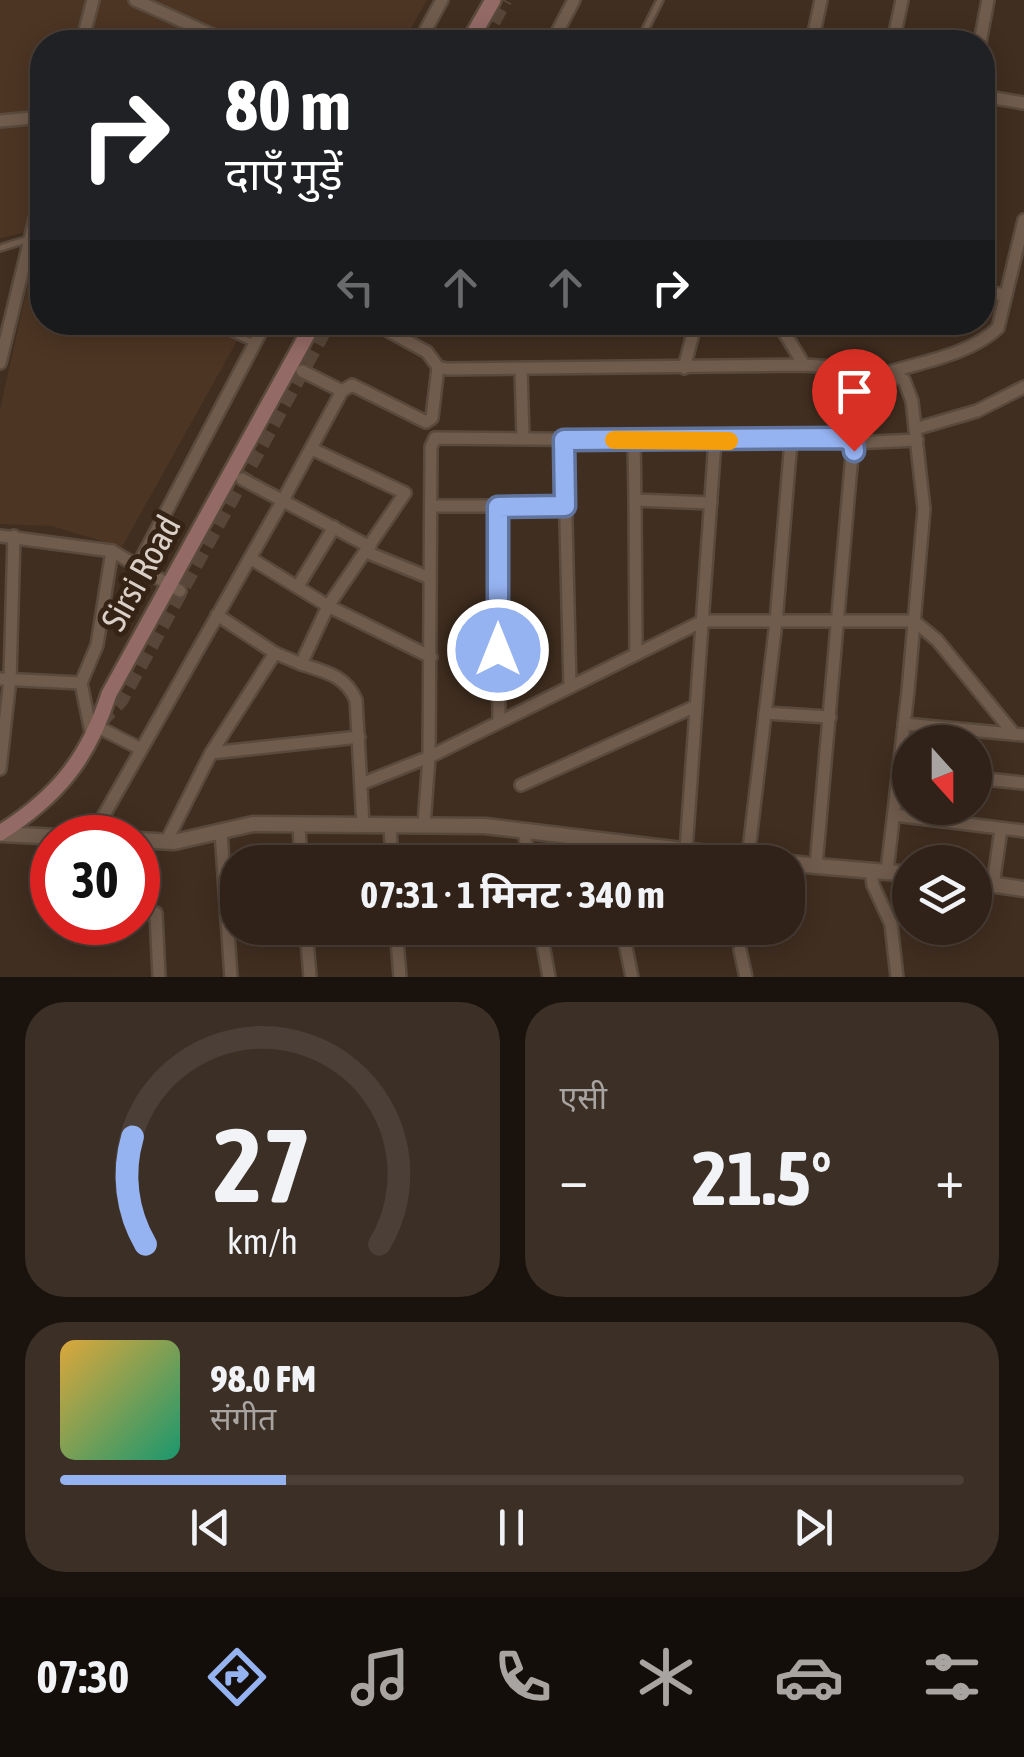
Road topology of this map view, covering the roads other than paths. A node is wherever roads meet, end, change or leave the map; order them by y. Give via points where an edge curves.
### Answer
1 (93, 0) edge
2 (135, 0) edge
3 (442, 0) edge
4 (493, 0) edge
5 (574, 0) edge
6 (660, 0) edge
7 (821, 0) edge
8 (902, 0) edge
9 (988, 0) edge
10 (85, 30) edge
11 (201, 30) edge
12 (426, 30) edge
13 (477, 30) edge
14 (558, 30) edge
15 (645, 30) edge
16 (815, 30) edge
17 (896, 30) edge
18 (982, 30) edge
19 (995, 98) edge
20 (1024, 103) edge
21 (30, 118) edge
22 (0, 121) edge
23 (1024, 220) edge
24 (30, 235) edge
25 (29, 239) junction
26 (0, 248) edge
27 (995, 294) edge
28 (1006, 294) junction
29 (995, 331) edge
30 (235, 335) edge
31 (259, 335) edge
32 (307, 335) edge
33 (396, 335) edge
34 (693, 335) edge
35 (786, 335) edge
36 (990, 335) edge
37 (254, 344) junction
38 (0, 363) edge
39 (804, 365) junction
40 (438, 367) junction
41 (684, 368) junction
42 (521, 369) junction
43 (302, 370) dead end
44 (890, 372) junction
45 (1024, 387) edge
46 (342, 391) junction
47 (916, 434) junction
48 (523, 437) junction
49 (564, 440) junction
50 (634, 440) junction
51 (716, 441) junction
52 (792, 441) junction
53 (853, 443) junction
54 (312, 449) junction
55 (242, 479) dead end
56 (283, 500) junction
57 (634, 500) junction
58 (711, 503) junction
59 (432, 506) junction
60 (565, 506) junction
61 (498, 507) junction
62 (334, 527) junction
63 (0, 536) edge
64 (14, 536) junction
65 (368, 549) junction
66 (112, 551) junction
67 (250, 558) junction
68 (138, 565) junction
69 (430, 578) junction
70 (298, 586) junction
71 (175, 588) junction
72 (328, 606) junction
73 (217, 615) junction
74 (703, 621) junction
75 (840, 621) junction
76 (914, 621) junction
77 (776, 622) junction
78 (275, 652) junction
79 (636, 654) junction
80 (431, 657) junction
81 (301, 664) junction
82 (5, 679) edge
83 (81, 683) junction
84 (570, 687) junction
85 (696, 706) junction
86 (765, 714) junction
87 (830, 716) junction
88 (499, 722) junction
89 (904, 724) joint
90 (97, 728) junction
91 (1019, 734) edge
92 (359, 736) junction
93 (141, 750) junction
94 (212, 754) junction
95 (429, 757) junction
96 (0, 770) edge
97 (992, 780) edge
98 (1024, 783) edge
99 (362, 784) junction
100 (521, 785) dead end
101 (104, 815) edge
102 (892, 822) edge
103 (298, 824) junction
104 (363, 825) junction
105 (390, 825) junction
106 (424, 825) junction
107 (976, 825) edge
108 (1001, 828) junction
109 (524, 830) junction
110 (1024, 831) edge
111 (221, 832) junction
112 (0, 833) edge
113 (30, 835) edge
114 (604, 840) junction
115 (160, 842) edge
116 (166, 842) junction
117 (300, 845) edge
118 (391, 845) edge
119 (526, 845) edge
120 (605, 845) edge
121 (645, 845) edge
122 (686, 845) edge
123 (750, 845) edge
124 (805, 865) edge
125 (816, 866) junction
126 (879, 870) junction
127 (892, 872) edge
128 (993, 885) joint
129 (1024, 888) edge
130 (157, 945) edge
131 (307, 945) edge
132 (397, 945) edge
133 (543, 945) edge
134 (625, 945) edge
135 (740, 950) dead end
136 (159, 977) edge
137 (231, 977) edge
138 (310, 977) edge
139 (400, 977) edge
140 (549, 977) edge
141 (632, 977) edge
142 (746, 977) edge
143 (897, 977) edge

1 - 10 street
2 - 11 street
3 - 12 street
4 - 13 main road
5 - 14 street
6 - 15 lane
7 - 16 street
8 - 17 street
9 - 18 street
19 - 20 street
21 - 22 street
23 - 28 street
24 - 25 street
25 - 26 lane
25 - 38 street
27 - 28 street
28 - 29 street
30 - 37 lane
31 - 37 street
32 - 71 main road, Sirsi Road
33 - 40 street via 427,352
34 - 41 street
35 - 39 street
36 - 44 street
37 - 68 street
39 - 41 street
39 - 44 street
40 - 42 street
40 - 46 street via 432,418 426,422 352,385
41 - 42 street
42 - 48 street
43 - 46 street
44 - 47 street via 909,390
45 - 47 street
46 - 54 street
47 - 53 street
47 - 76 street via 924,509
48 - 49 street
48 - 59 street via 435,438
49 - 50 street
49 - 60 street
50 - 51 street
50 - 57 street
51 - 52 street
51 - 58 street
52 - 53 street
52 - 77 street
53 - 75 street
54 - 56 street
54 - 65 street via 405,493
55 - 56 street
56 - 62 street
56 - 67 street
57 - 58 street
57 - 79 street
58 - 74 street
59 - 61 street
59 - 69 street
60 - 61 street
60 - 84 street
61 - 88 street
62 - 65 street
62 - 70 street
63 - 64 street
64 - 66 street
64 - 82 street
65 - 69 street
65 - 72 street
66 - 68 street
66 - 83 street via 96,645
67 - 70 street
67 - 73 street
68 - 71 street
69 - 80 street
70 - 72 street
71 - 90 main road, Sirsi Road via 109,694
72 - 80 street
72 - 81 street
73 - 78 street
73 - 93 street
74 - 77 street
74 - 79 street
74 - 85 street
75 - 76 street
75 - 77 street
75 - 87 street
76 - 89 street
76 - 91 street
77 - 86 street
78 - 81 street
78 - 94 street
79 - 84 street
80 - 95 street
81 - 92 street via 350,686
82 - 83 street
82 - 96 street
83 - 90 street
84 - 88 street
85 - 100 street
85 - 122 street
86 - 87 street
86 - 123 street
87 - 125 street
88 - 95 street
89 - 91 street
90 - 93 street
90 - 112 main road, Sirsi Road via 52,796
92 - 94 street
92 - 99 street
93 - 101 street
94 - 116 street
95 - 99 street
95 - 106 street
97 - 98 street
99 - 104 street
102 - 126 street
103 - 104 street
103 - 111 street
103 - 117 street
104 - 105 street
105 - 106 street
105 - 118 street
106 - 109 street
107 - 108 street
108 - 110 street
108 - 128 street
109 - 114 street
109 - 119 street
111 - 116 street
111 - 137 street
112 - 113 street
114 - 120 street
114 - 121 street
115 - 116 street
124 - 125 street
125 - 126 street
126 - 127 street
126 - 143 street via 873,885 891,924
128 - 129 street
130 - 136 street
131 - 138 street
132 - 139 street
133 - 140 street
134 - 141 street
135 - 142 street

